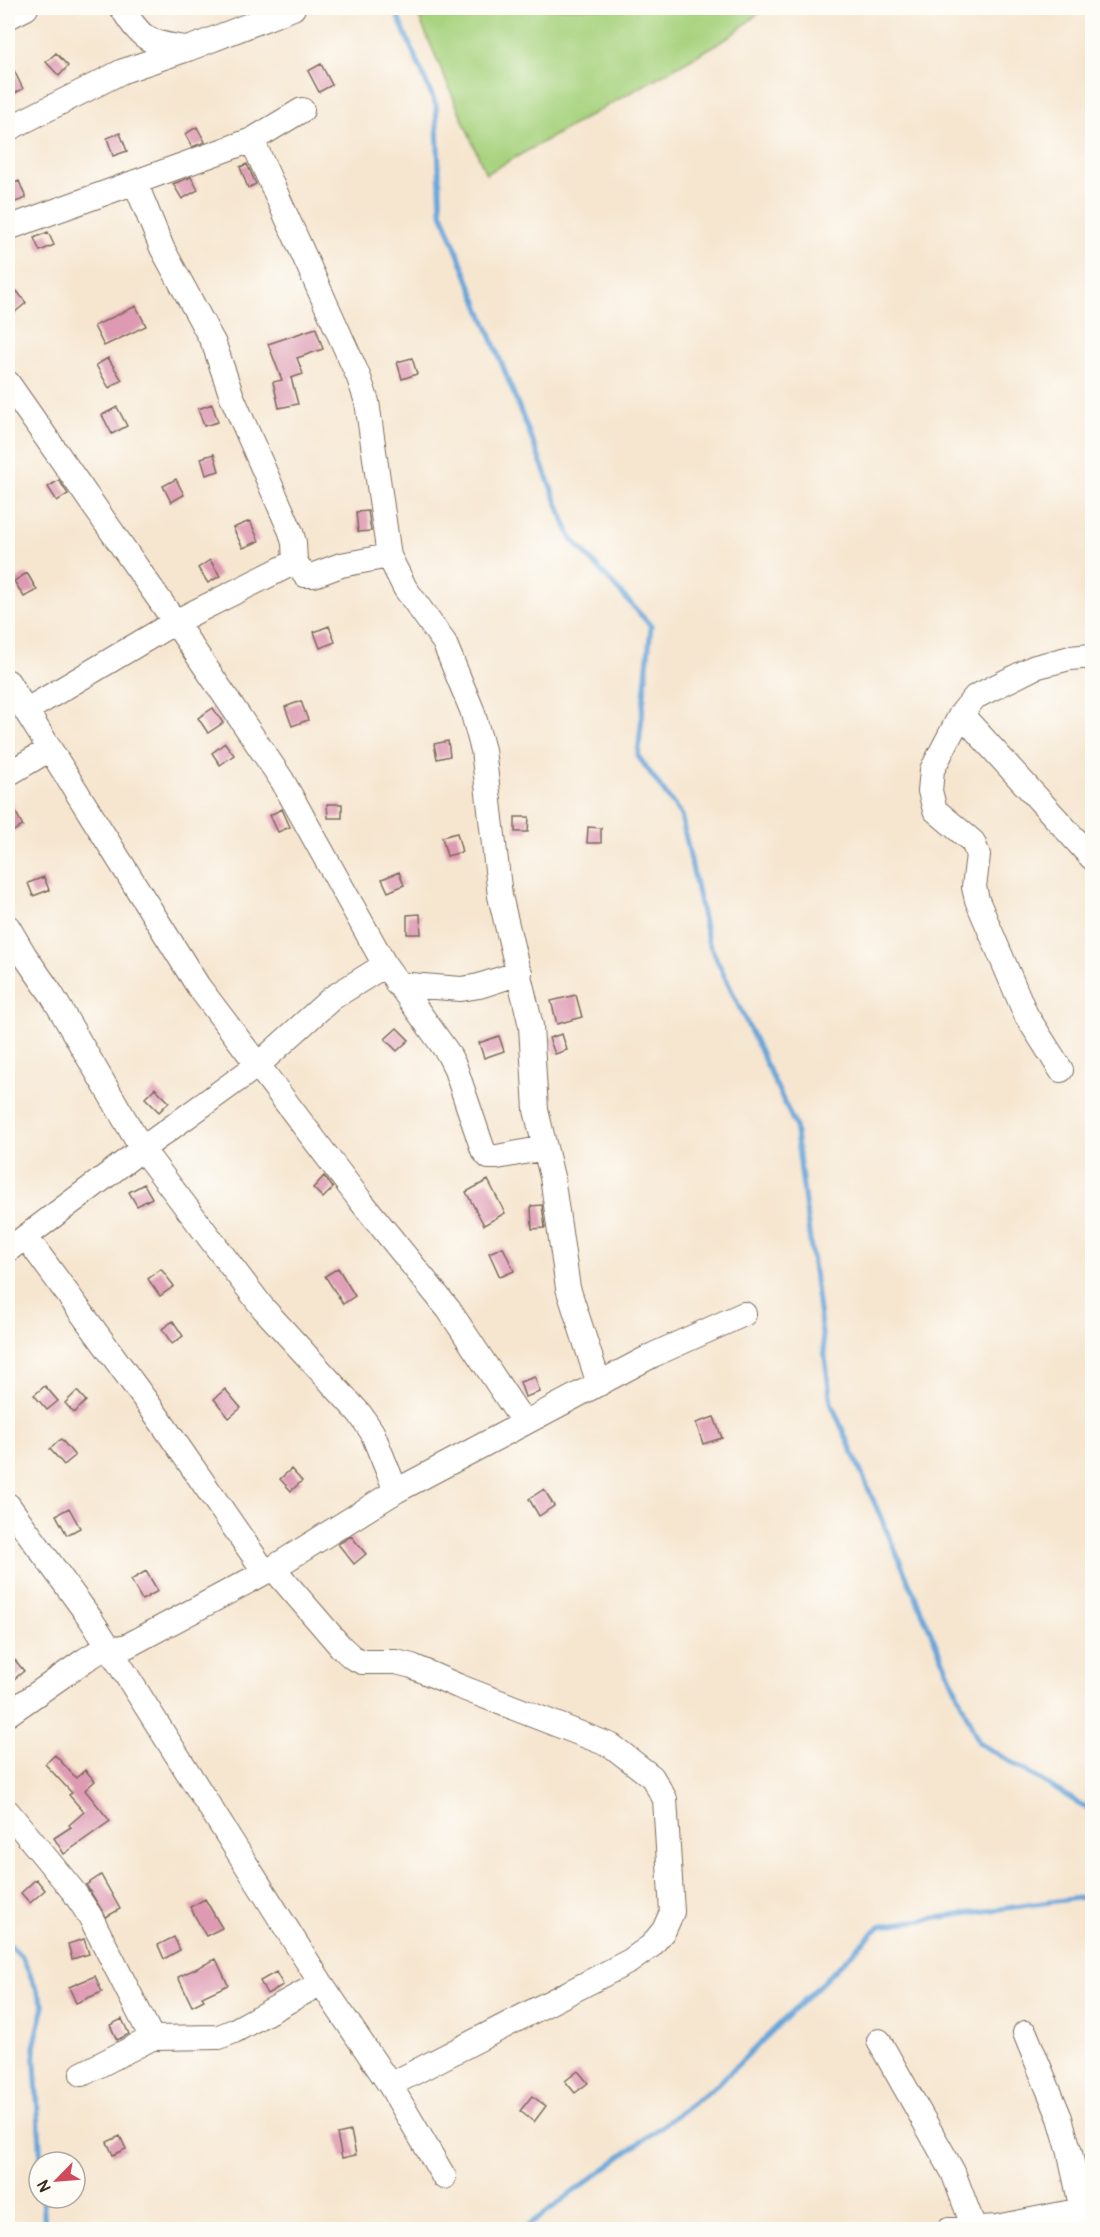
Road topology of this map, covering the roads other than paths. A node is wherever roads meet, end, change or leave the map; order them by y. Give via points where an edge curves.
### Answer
1 (26, 8) edge
2 (122, 8) edge
3 (293, 8) edge
4 (8, 17) edge
5 (188, 49) junction
6 (302, 110) dead end
7 (8, 129) edge
8 (252, 140) junction
9 (135, 182) junction
10 (8, 228) edge
11 (8, 383) edge
12 (389, 556) junction
13 (295, 562) junction
14 (175, 622) junction
15 (1092, 656) edge
16 (8, 682) edge
17 (27, 710) junction
18 (961, 714) junction
19 (50, 749) junction
20 (8, 774) edge
21 (1092, 858) edge
22 (8, 927) edge
23 (520, 973) junction
24 (391, 975) junction
25 (260, 1064) junction
26 (1061, 1070) dead end
27 (545, 1148) junction
28 (142, 1149) junction
29 (16, 1244) edge
30 (744, 1314) dead end
31 (598, 1384) junction
32 (524, 1423) junction
33 (396, 1491) junction
34 (8, 1505) edge
35 (269, 1570) junction
36 (108, 1646) junction
37 (8, 1714) edge
38 (8, 1812) edge
39 (321, 1983) junction
40 (1025, 2033) dead end
41 (153, 2038) junction
42 (879, 2041) dead end
43 (82, 2074) dead end
44 (390, 2085) junction
45 (444, 2177) dead end
46 (1087, 2210) edge
47 (974, 2228) edge
48 (949, 2229) edge

1 - 4 street
2 - 5 street via 142,36 158,44
3 - 5 street
5 - 7 street via 123,71
6 - 8 street
8 - 9 street
8 - 12 street via 367,402
9 - 10 street
9 - 13 street via 174,272 214,344 232,397 291,532
11 - 14 street
12 - 13 street via 341,565 314,575 305,575
12 - 23 street via 405,588 444,642 472,710 483,750 500,896
13 - 14 street
14 - 17 street
14 - 24 street via 282,780
15 - 18 street via 1070,658 1015,675 975,697
16 - 17 street
17 - 19 street
18 - 21 street
18 - 26 street via 932,770 930,791 935,810 973,842 978,855 974,887 977,900 1026,1015
19 - 20 street
19 - 25 street via 198,986
22 - 28 street via 52,994
23 - 24 street via 460,989
23 - 27 street via 531,1026 536,1110
24 - 25 street via 332,999
24 - 27 street via 448,1053 483,1150 489,1157
25 - 28 street
25 - 32 street via 360,1200 449,1310
27 - 31 street via 568,1288
28 - 29 street
28 - 33 street via 263,1308 360,1414 372,1432
29 - 35 street via 157,1416
30 - 31 street
31 - 32 street
32 - 33 street
33 - 35 street
34 - 36 street
35 - 36 street via 127,1646
35 - 44 street via 352,1657 362,1662 412,1666 612,1746 652,1777 665,1799 672,1912 651,1946
36 - 37 street
36 - 39 street
38 - 41 street via 90,1916
39 - 41 street via 219,2037
39 - 44 street
40 - 46 street via 1060,2118
41 - 43 street
42 - 47 street via 953,2172
44 - 45 street
46 - 47 street
47 - 48 street

